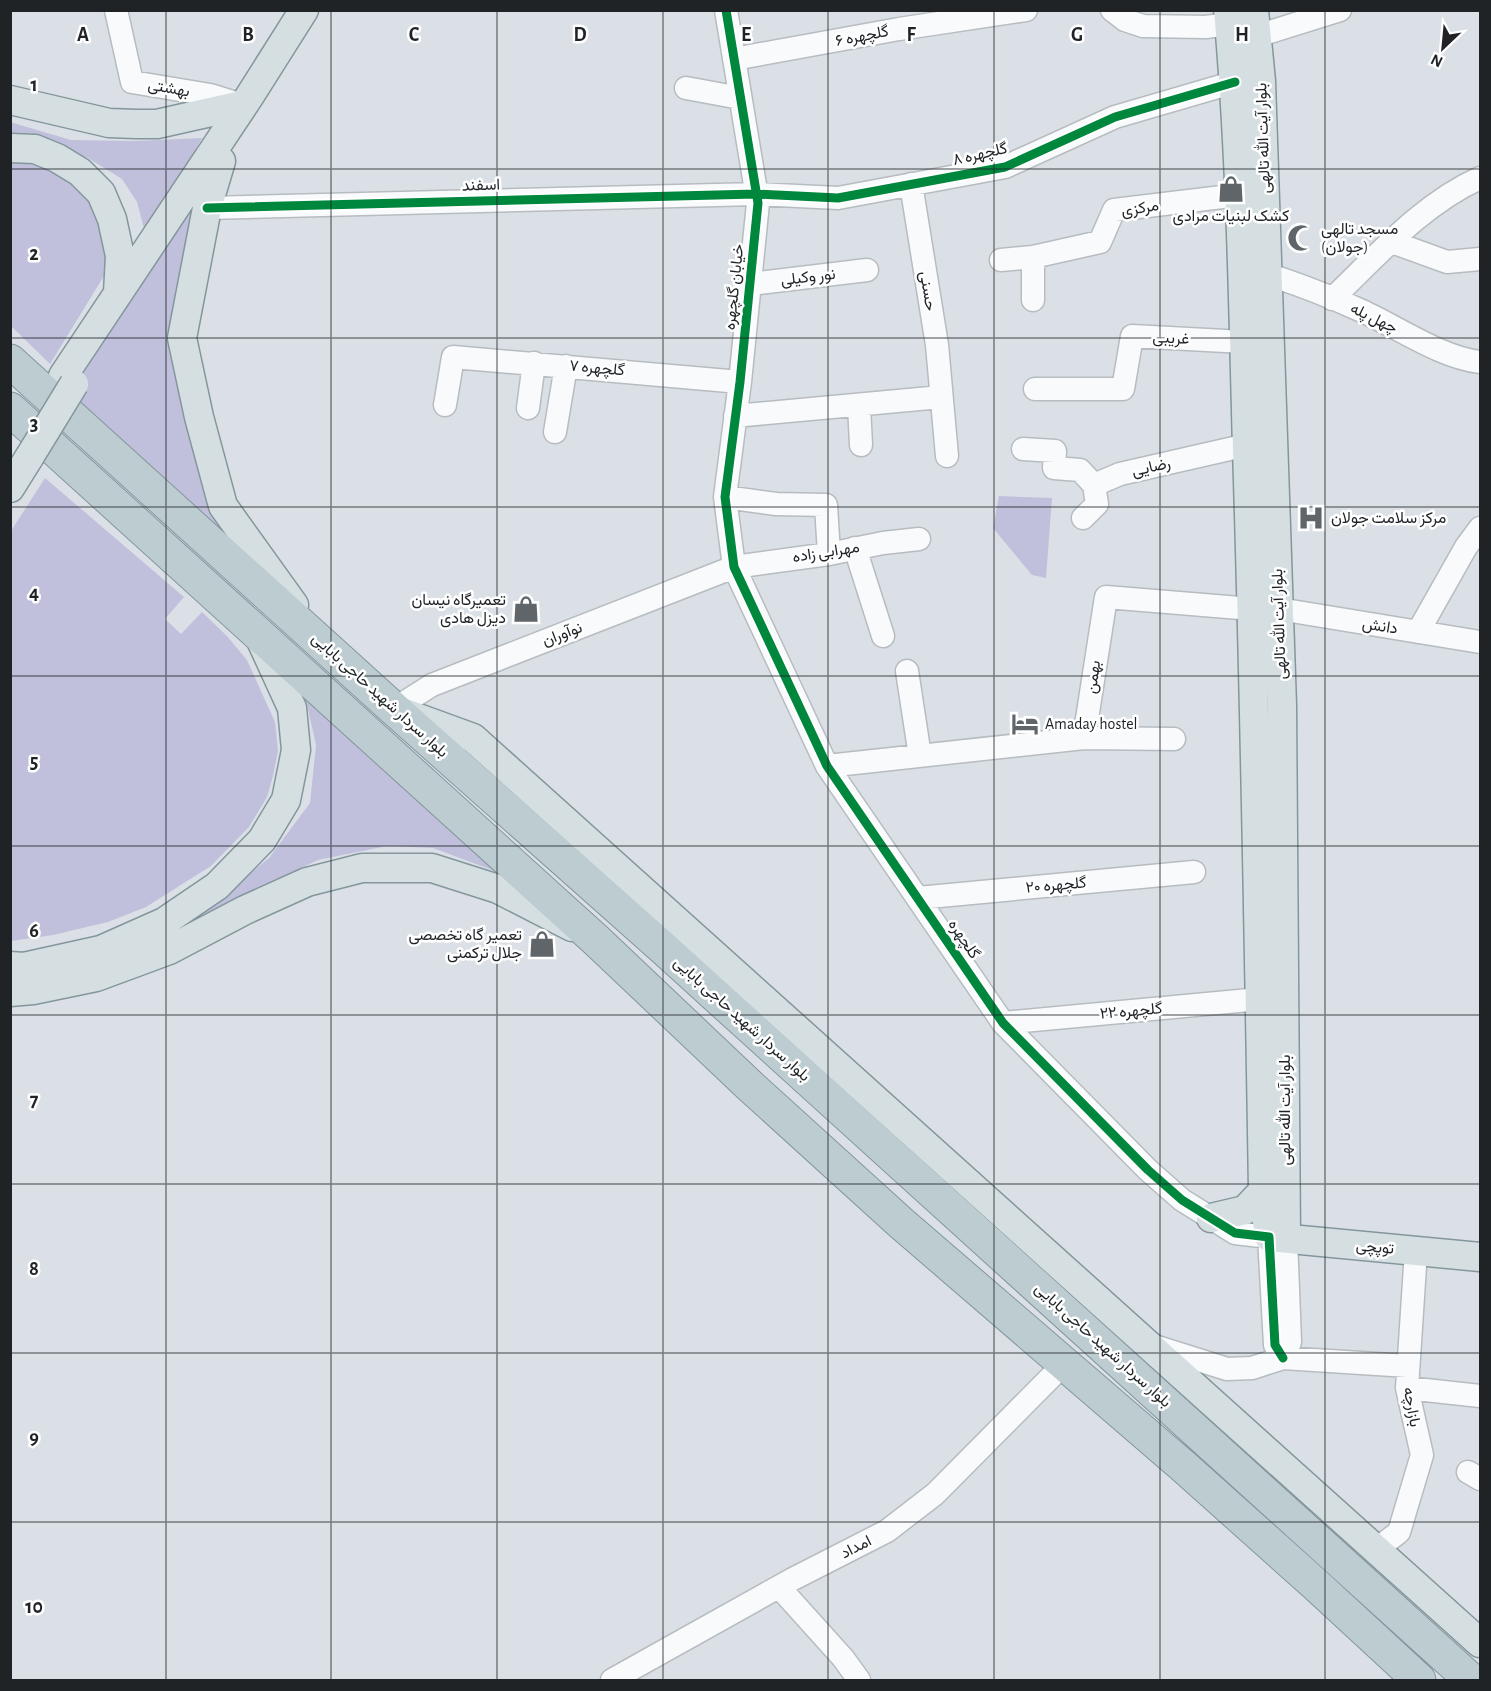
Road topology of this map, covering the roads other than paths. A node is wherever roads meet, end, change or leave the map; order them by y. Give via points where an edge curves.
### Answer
1 (116, 10) edge
2 (304, 10) edge
3 (726, 10) edge
4 (1026, 10) edge
5 (1112, 10) edge
6 (1340, 10) edge
7 (1228, 17) edge
8 (1256, 23) edge
9 (734, 59) junction
10 (1234, 82) junction
11 (686, 88) dead end
12 (740, 98) junction
13 (10, 100) edge
14 (246, 101) junction
15 (10, 148) edge
16 (221, 161) junction
17 (1480, 178) edge
18 (911, 184) junction
19 (756, 194) junction
20 (1239, 195) junction
21 (207, 208) junction
22 (1392, 242) junction
23 (1033, 257) junction
24 (1480, 259) edge
25 (1001, 260) dead end
26 (867, 270) dead end
27 (1254, 274) junction
28 (750, 284) junction
29 (117, 294) junction
30 (1332, 299) junction
31 (1033, 300) dead end
32 (1244, 342) junction
33 (10, 361) edge
34 (1480, 362) edge
35 (534, 363) junction
36 (566, 366) junction
37 (68, 380) junction
38 (740, 382) junction
39 (1035, 389) dead end
40 (941, 397) junction
41 (445, 405) dead end
42 (859, 405) junction
43 (528, 408) dead end
44 (10, 409) edge
45 (735, 416) junction
46 (555, 432) dead end
47 (861, 445) dead end
48 (1247, 446) junction
49 (1023, 449) dead end
50 (20, 452) edge
51 (946, 456) dead end
52 (1094, 485) junction
53 (10, 488) edge
54 (725, 497) junction
55 (1083, 518) dead end
56 (1480, 528) edge
57 (919, 539) dead end
58 (855, 548) junction
59 (1473, 548) edge
60 (829, 554) junction
61 (734, 567) junction
62 (1265, 609) junction
63 (1418, 632) junction
64 (258, 634) junction
65 (883, 636) dead end
66 (1480, 642) edge
67 (328, 649) junction
68 (907, 671) dead end
69 (394, 709) junction
70 (1084, 738) junction
71 (1174, 739) dead end
72 (920, 756) junction
73 (827, 766) junction
74 (1194, 872) dead end
75 (918, 897) junction
76 (596, 940) junction
77 (10, 966) edge
78 (10, 992) edge
79 (1260, 999) junction
80 (759, 1015) junction
81 (1003, 1023) junction
82 (782, 1055) junction
83 (749, 1085) junction
84 (1263, 1191) junction
85 (1211, 1218) junction
86 (1278, 1238) junction
87 (1416, 1251) junction
88 (1480, 1257) edge
89 (1150, 1345) junction
90 (1283, 1359) junction
91 (1064, 1364) junction
92 (1407, 1377) junction
93 (1480, 1396) edge
94 (1377, 1549) junction
95 (1351, 1571) junction
96 (779, 1587) junction
97 (1480, 1643) edge
98 (1418, 1677) edge
99 (612, 1680) edge
100 (859, 1680) edge
101 (1472, 1680) edge

1 - 14 street, بهشتی via 132,82
2 - 14 main road
3 - 9 street, خیابان گلچهره
4 - 9 street, گلچهره ۶
5 - 7 street via 1143,26 1206,27
6 - 8 street
7 - 10 main road, بلوار آیت الله تالهی
8 - 27 main road, بلوار آیت الله تالهی via 1261,81
9 - 12 street, خیابان گلچهره
10 - 18 street, گلچهره ۸ via 1115,117 1005,167
10 - 20 main road, بلوار آیت الله تالهی
11 - 12 street
12 - 19 street, خیابان گلچهره
13 - 14 main road via 110,123 136,124 157,124
14 - 16 main road via 246,113
14 - 29 main road
15 - 29 main road via 35,149 57,158 80,172 101,193 112,219 120,256
16 - 21 main road
16 - 37 main road
17 - 22 street via 1418,216
18 - 19 street, گلچهره ۸ via 838,198
18 - 40 street, حسنی via 937,345
19 - 21 street, اسفند
19 - 28 street, خیابان گلچهره
20 - 23 street, مرکزی via 1114,210 1100,242
20 - 27 main road, بلوار آیت الله تالهی
21 - 67 main road via 182,338 223,506
22 - 24 street via 1447,262
22 - 30 street
23 - 25 street
23 - 31 street
26 - 28 street, نور وکیلی
27 - 30 street, چهل پله
27 - 32 main road, بلوار آیت الله تالهی
27 - 62 main road, بلوار آیت الله تالهی via 1271,353
28 - 38 street, خیابان گلچهره
29 - 37 main road
30 - 34 street, چهل پله via 1428,345
32 - 39 street, غریبی via 1132,336 1123,389
32 - 48 main road, بلوار آیت الله تالهی
33 - 67 highway, بلوار سردار شهید حاجی بابایی
35 - 36 street, گلچهره ۷
35 - 41 street, گلچهره ۷ via 453,357
35 - 43 street
36 - 38 street, گلچهره ۷
36 - 46 street
37 - 50 main road, bridge
38 - 45 street, خیابان گلچهره
40 - 42 street
40 - 51 street, حسنی
42 - 45 street
42 - 47 street
44 - 64 highway
45 - 54 street, خیابان گلچهره
48 - 52 street, رضایی via 1120,474
48 - 62 main road, بلوار آیت الله تالهی
49 - 52 street via 1055,451 1054,468 1080,470
50 - 53 main road
52 - 55 street via 1097,504
54 - 60 street via 826,505
54 - 61 street, خیابان گلچهره
56 - 59 street
57 - 58 street, مهرابی زاده
58 - 60 street, مهرابی زاده
58 - 65 street
59 - 63 street
60 - 61 street, مهرابی زاده
61 - 69 street, نوآوران via 432,684
61 - 73 street, گلچهره
62 - 63 street, دانش
62 - 70 street, بهمن via 1106,597
62 - 79 main road, بلوار آیت الله تالهی
62 - 86 main road, بلوار آیت الله تالهی via 1282,728
63 - 66 street, دانش
64 - 76 highway
64 - 77 main road via 292,708 296,750 286,800 262,840 217,886 164,922 101,950 24,967
67 - 69 highway, بلوار سردار شهید حاجی بابایی
68 - 72 street
69 - 80 highway, بلوار سردار شهید حاجی بابایی
70 - 71 street
70 - 72 street
72 - 73 street
73 - 75 street, گلچهره
74 - 75 street, گلچهره ۲۰
75 - 81 street, گلچهره
76 - 78 main road via 498,889 432,868 362,868 308,882 169,950 96,977
76 - 83 highway
79 - 81 street, گلچهره ۲۲
79 - 84 main road, بلوار آیت الله تالهی
80 - 82 highway, بلوار سردار شهید حاجی بابایی
80 - 89 main road
81 - 85 street, گلچهره via 1148,1170 1182,1200
82 - 83 highway
82 - 95 highway, بلوار سردار شهید حاجی بابایی
83 - 91 highway
84 - 85 main road via 1245,1210
84 - 86 main road, بلوار آیت الله تالهی
85 - 86 street, گلچهره via 1235,1233
86 - 87 main road, توپچی
86 - 90 street via 1290,1342
87 - 88 main road, توپچی
87 - 92 street, بازارچه
89 - 90 street via 1227,1369 1252,1368
89 - 94 main road
90 - 92 street
91 - 96 street, امداد via 935,1494 887,1532
91 - 98 highway
92 - 93 street
92 - 94 street, بازارچه via 1422,1455 1399,1532
94 - 95 main road
94 - 97 main road
95 - 101 highway, بلوار سردار شهید حاجی بابایی
96 - 99 street, امداد
96 - 100 street

